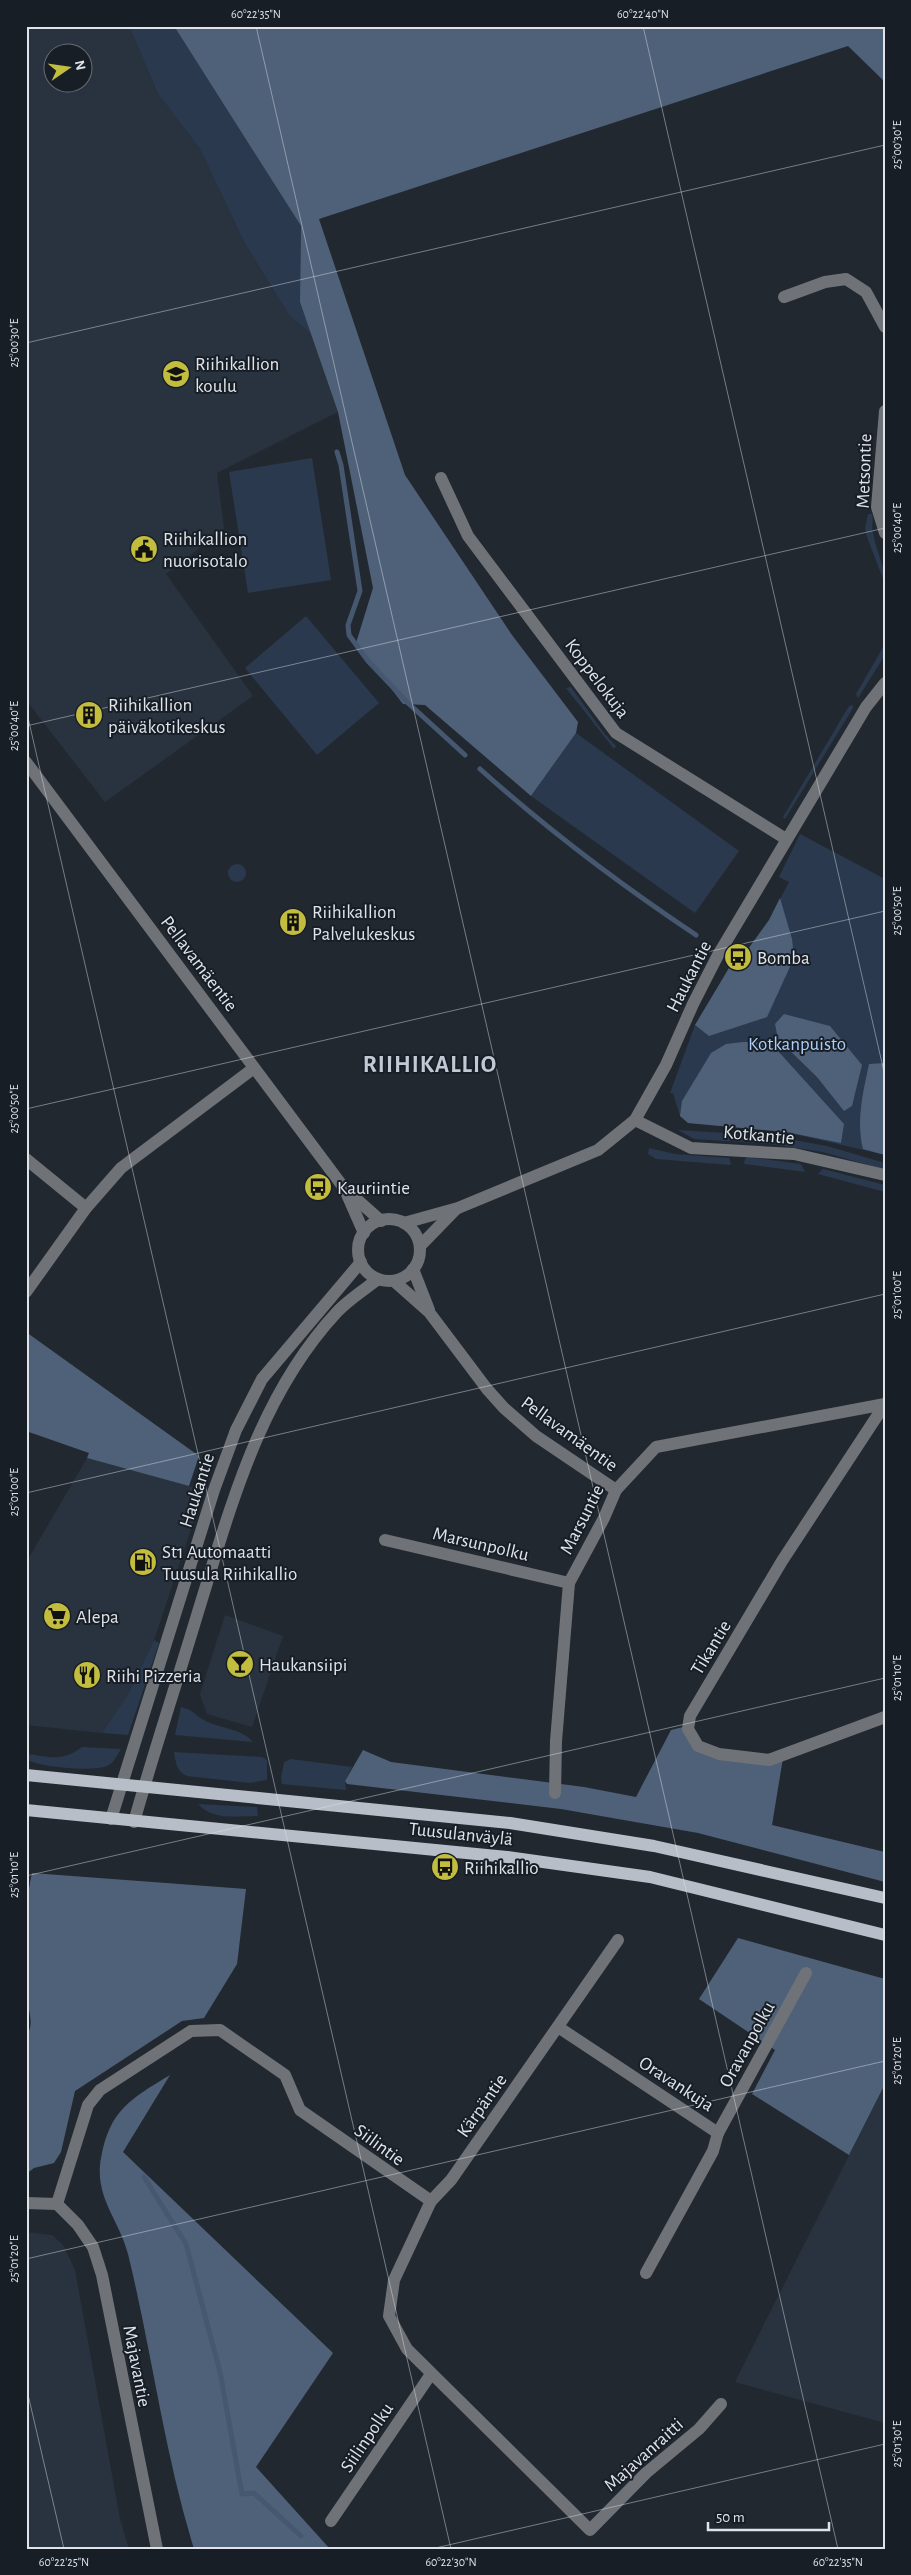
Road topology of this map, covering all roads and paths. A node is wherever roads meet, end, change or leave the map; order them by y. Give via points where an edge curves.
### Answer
1 (784, 297) dead end
2 (885, 327) edge
3 (885, 410) edge
4 (441, 478) dead end
5 (885, 533) edge
6 (885, 683) edge
7 (26, 762) edge
8 (786, 839) junction
9 (254, 1068) junction
10 (635, 1120) junction
11 (26, 1159) edge
12 (885, 1176) edge
13 (344, 1188) junction
14 (86, 1208) junction
15 (458, 1208) junction
16 (381, 1221) junction
17 (404, 1223) junction
18 (364, 1233) junction
19 (420, 1246) junction
20 (361, 1262) junction
21 (413, 1269) junction
22 (378, 1279) junction
23 (394, 1281) junction
24 (26, 1292) edge
25 (430, 1312) junction
26 (885, 1404) edge
27 (616, 1490) junction
28 (385, 1540) dead end
29 (569, 1583) junction
30 (885, 1716) edge
31 (26, 1775) edge
32 (121, 1786) junction
33 (143, 1788) junction
34 (555, 1793) dead end
35 (26, 1810) edge
36 (111, 1819) junction
37 (134, 1822) junction
38 (885, 1898) edge
39 (885, 1935) edge
40 (618, 1940) dead end
41 (806, 1973) dead end
42 (558, 2027) junction
43 (718, 2133) junction
44 (430, 2201) junction
45 (26, 2203) edge
46 (57, 2204) junction
47 (646, 2274) dead end
48 (431, 2374) junction
49 (721, 2404) dead end
50 (331, 2521) dead end
51 (157, 2549) edge

1 - 2 street via 824,282 846,279 866,292
3 - 5 street, Metsontie via 877,507
4 - 8 street, Koppelokuja via 468,536 616,733
6 - 8 street, Haukantie via 866,707
7 - 9 street, Pellavamäentie
8 - 10 street, Haukantie via 718,955 666,1065
9 - 13 street, Pellavamäentie
9 - 14 street via 121,1168
10 - 12 street, Kotkantie via 691,1148 794,1154
10 - 15 street, Haukantie via 598,1150
11 - 14 street
13 - 16 street, Pellavamäentie
13 - 18 street, Pellavamäentie
14 - 24 street
15 - 17 street, Haukantie
15 - 19 street, Haukantie
16 - 17 street
16 - 18 street
17 - 19 street
18 - 20 street via 359,1242
19 - 21 street via 418,1262
20 - 22 street
20 - 32 street, Haukantie via 262,1379 243,1417 214,1490
21 - 23 street
21 - 25 street, Pellavamäentie
22 - 23 street
22 - 33 street, Haukantie via 328,1322 279,1389 264,1419 226,1522
23 - 25 street, Pellavamäentie
25 - 27 street, Pellavamäentie via 504,1408 536,1436
26 - 27 street, Marsuntie via 656,1447
26 - 30 street, Tikantie via 782,1562 690,1716 688,1729 698,1746 719,1754 769,1760
27 - 29 street, Marsuntie
28 - 29 street, Marsunpolku
29 - 34 street, Marsuntie
31 - 32 main road, Tuusulanväylä
32 - 33 main road, Tuusulanväylä
32 - 36 street, Haukantie
33 - 37 street, Haukantie
33 - 38 main road, Tuusulanväylä via 510,1823 654,1846
35 - 36 main road, Tuusulanväylä
36 - 37 main road, Tuusulanväylä
37 - 39 main road, Tuusulanväylä via 507,1857 650,1877
40 - 42 street, Kärpäntie
41 - 43 street, Oravanpolku
42 - 43 street, Oravankuja
42 - 44 street, Kärpäntie via 451,2180
43 - 47 street, Oravankuja via 713,2151
44 - 46 street, Siilintie via 300,2110 285,2075 220,2030 191,2030 100,2090 88,2105
44 - 48 street via 394,2280 389,2316 407,2349
45 - 46 street
46 - 51 street, Majavantie via 78,2225 93,2247 102,2275
48 - 49 street, Majavanraitti via 590,2530
48 - 50 street, Siilinpolku

